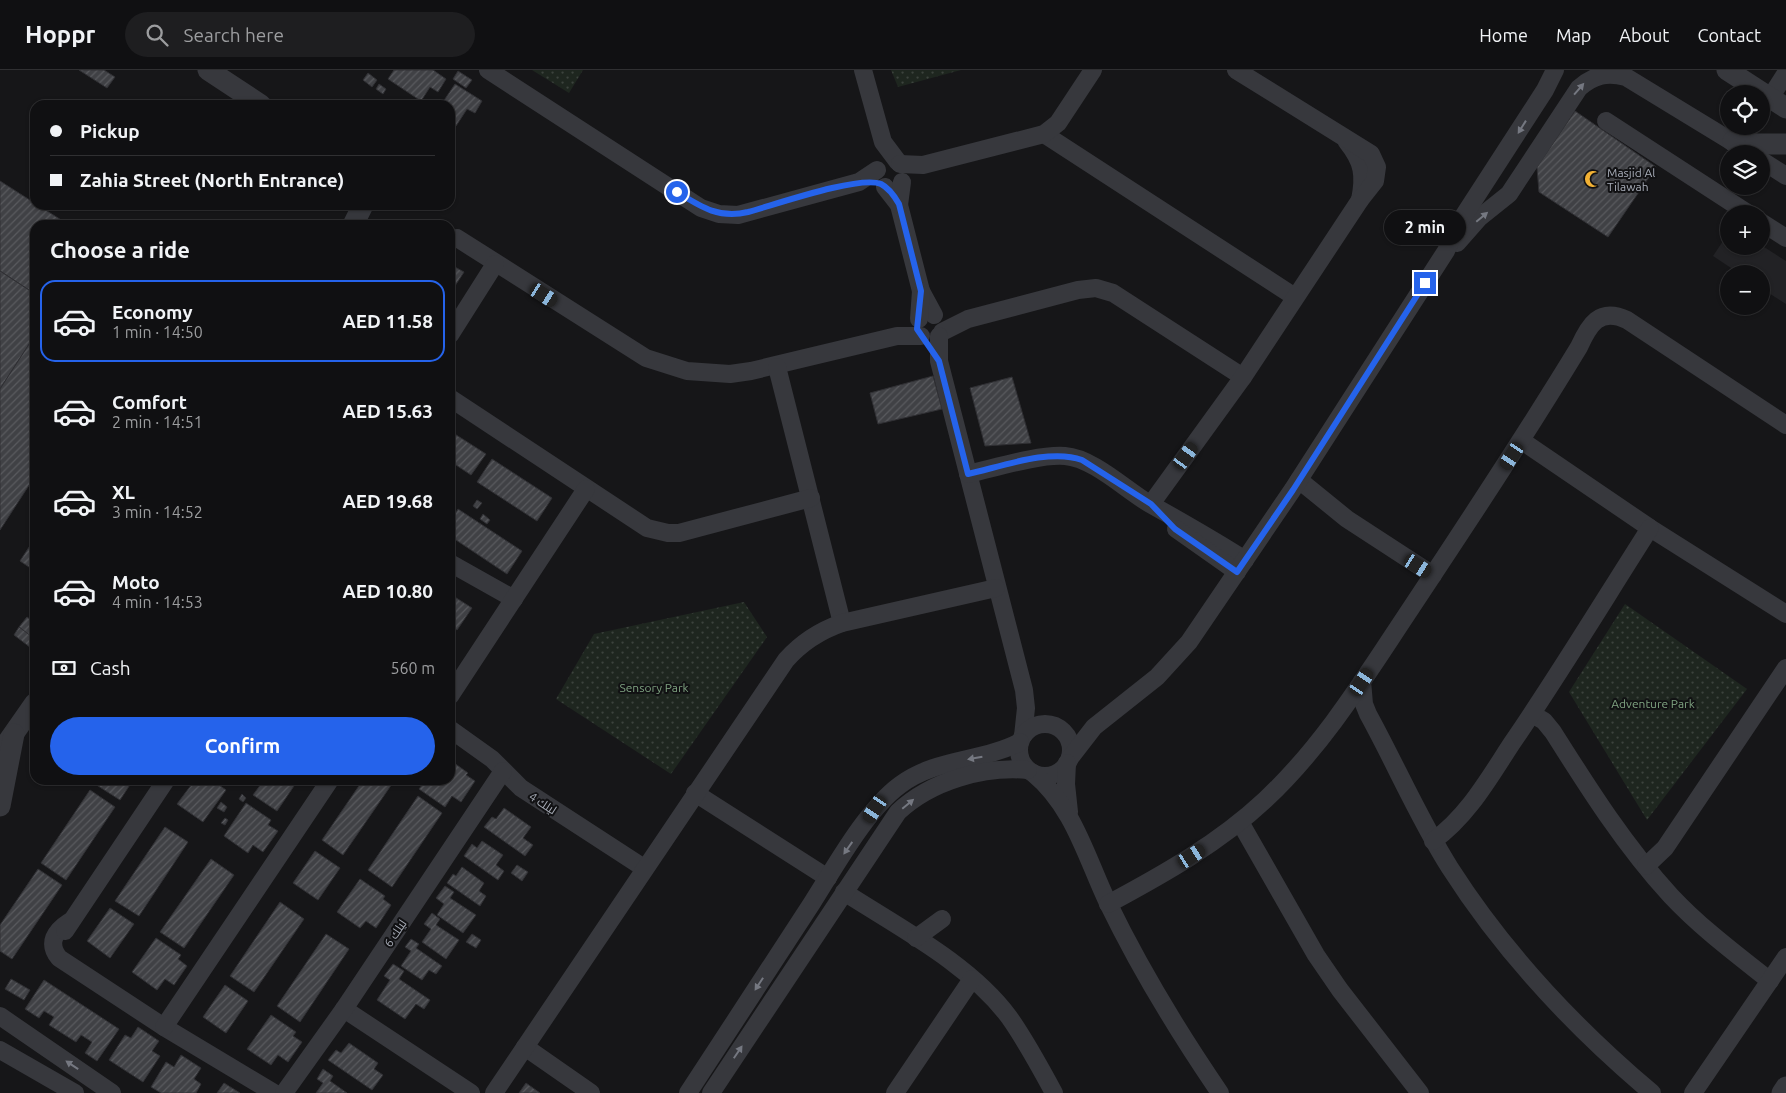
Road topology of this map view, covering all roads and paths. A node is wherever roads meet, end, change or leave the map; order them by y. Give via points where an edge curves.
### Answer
1 (208, 70) edge
2 (488, 70) edge
3 (863, 70) edge
4 (1093, 70) edge
5 (1236, 70) edge
6 (1555, 70) edge
7 (1727, 70) edge
8 (1786, 73) edge
9 (1545, 90) junction
10 (253, 100) edge
11 (1778, 103) edge
12 (1566, 107) junction
13 (1606, 121) dead end
14 (1044, 134) junction
15 (883, 142) junction
16 (1733, 142) junction
17 (1786, 144) edge
18 (1738, 145) edge
19 (1770, 166) edge
20 (1496, 167) junction
21 (901, 172) junction
22 (1786, 176) edge
23 (881, 177) junction
24 (1516, 184) junction
25 (899, 204) junction
26 (1735, 205) edge
27 (1770, 228) edge
28 (457, 238) dead end
29 (1786, 238) edge
30 (1446, 250) junction
31 (495, 264) junction
32 (1295, 297) junction
33 (455, 327) edge
34 (929, 327) junction
35 (777, 367) junction
36 (1243, 377) junction
37 (455, 401) edge
38 (1786, 425) edge
39 (1522, 441) junction
40 (968, 474) junction
41 (1296, 485) junction
42 (586, 489) junction
43 (811, 498) junction
44 (1151, 504) junction
45 (1650, 528) junction
46 (455, 566) edge
47 (1241, 566) junction
48 (1433, 575) junction
49 (996, 588) junction
50 (514, 599) junction
51 (1786, 614) edge
52 (842, 623) junction
53 (1786, 668) edge
54 (1362, 682) junction
55 (455, 688) edge
56 (1024, 690) junction
57 (30, 710) edge
58 (1532, 714) junction
59 (1336, 718) junction
60 (1101, 721) junction
61 (1373, 724) junction
62 (1054, 726) junction
63 (455, 732) edge
64 (14, 734) junction
65 (1022, 739) junction
66 (0, 753) edge
67 (1069, 760) junction
68 (503, 771) junction
69 (1030, 772) junction
70 (163, 785) edge
71 (327, 785) edge
72 (695, 793) junction
73 (0, 806) edge
74 (1070, 815) junction
75 (1240, 822) junction
76 (1434, 840) junction
77 (1646, 866) junction
78 (644, 868) junction
79 (828, 878) junction
80 (844, 892) junction
81 (1108, 904) junction
82 (806, 912) junction
83 (942, 919) dead end
84 (823, 925) junction
85 (916, 938) junction
86 (1786, 957) edge
87 (972, 979) junction
88 (1770, 981) junction
89 (344, 1009) junction
90 (5, 1019) edge
91 (164, 1027) junction
92 (35, 1040) junction
93 (0, 1045) edge
94 (525, 1047) junction
95 (0, 1050) edge
96 (20, 1062) junction
97 (1786, 1087) edge
98 (75, 1093) edge
99 (112, 1093) edge
100 (274, 1093) edge
101 (284, 1093) edge
102 (471, 1093) edge
103 (494, 1093) edge
104 (591, 1093) edge
105 (688, 1093) edge
106 (710, 1093) edge
107 (895, 1093) edge
108 (1054, 1093) edge
109 (1220, 1093) edge
110 (1420, 1093) edge
111 (1652, 1093) edge
112 (1694, 1093) edge
113 (1782, 1093) edge

1 - 10 street
2 - 23 street via 710,212 738,214
3 - 15 street
4 - 14 street via 1058,123
5 - 32 street via 1345,140 1363,170 1360,200
6 - 9 street
7 - 11 street
8 - 11 street
9 - 12 street
9 -> 20 street
12 -> 16 street via 1587,81 1616,74
12 - 24 street
13 - 26 street
14 - 21 street
14 - 32 street
15 - 21 street
15 - 23 street
16 - 17 street
16 - 18 street
19 - 22 street
20 - 24 street via 1503,180
20 - 30 street via 1457,226
21 - 23 street via 896,187
21 - 23 street via 887,161
21 - 25 street
23 - 25 street
30 -> 24 street via 1479,218 1502,202
25 - 34 street
27 - 29 street
28 - 31 street
30 - 41 street
31 - 33 street
31 - 35 street via 627,347 666,366 715,374
32 - 36 street
34 - 35 street
34 - 36 street via 1087,288 1105,290 1121,297
34 - 40 street
35 - 43 street
36 - 44 street
37 - 42 street
38 - 39 street via 1619,316 1604,317 1590,325
39 - 45 street
39 - 48 street
40 - 44 street via 1054,456 1073,456
40 - 49 street
41 - 47 street
41 - 48 street
42 - 43 street via 647,528 668,533 689,531
42 - 50 street
43 - 52 street
44 - 47 street via 1175,529
45 - 51 street
45 - 58 street
46 - 50 street
47 - 60 street via 1174,660 1139,693
48 - 54 street
49 - 52 street
49 - 56 street
50 - 55 street
52 - 72 street via 810,637 791,654
53 - 77 street via 1665,848
54 - 59 street
54 - 61 street via 1364,704
56 - 62 street via 1039,712
56 - 65 street via 1026,708
57 - 64 street
58 - 76 street via 1466,811
58 - 77 street via 1553,732 1596,801
59 - 61 street via 1356,718
59 - 75 street via 1291,774
60 - 62 street
60 - 67 street via 1087,734
61 - 76 street
62 - 65 street via 1036,726
62 - 67 street via 1070,743
63 - 68 street, ليلك 4 via 486,754
64 - 66 street
64 - 73 street
65 - 69 street via 1020,757
65 -> 79 street via 994,754 932,768 901,785 875,809
67 - 69 street via 1052,775
67 - 74 street via 1066,789
68 - 78 street, ليلك 4 via 521,788
68 - 89 street, ليلك 6
69 - 74 street via 1050,788
80 -> 69 street via 898,812 920,794 947,782 992,771
70 - 91 street via 69,922 62,945 74,967
71 - 91 street
72 - 78 street
72 - 79 street
74 - 81 street
75 - 81 street via 1176,866
75 - 110 street via 1324,967
76 - 111 street via 1493,930 1556,1004 1591,1040
77 - 88 street via 1699,923
78 - 94 street
79 - 82 street
80 - 84 street
80 - 85 street
81 - 109 street via 1187,1045
82 - 84 street
82 -> 105 street
83 - 85 street
106 -> 84 street
85 - 87 street
86 - 88 street
87 - 107 street
87 - 108 street via 1008,1016
88 - 112 street
89 - 101 street, ليلك 6
89 - 102 street
90 - 92 street
90 - 93 street via 10,1038
91 - 100 street
92 - 96 street via 26,1042 20,1049
99 -> 92 street
94 - 103 street
94 - 104 street
95 - 96 street
96 - 98 street
97 - 113 street

